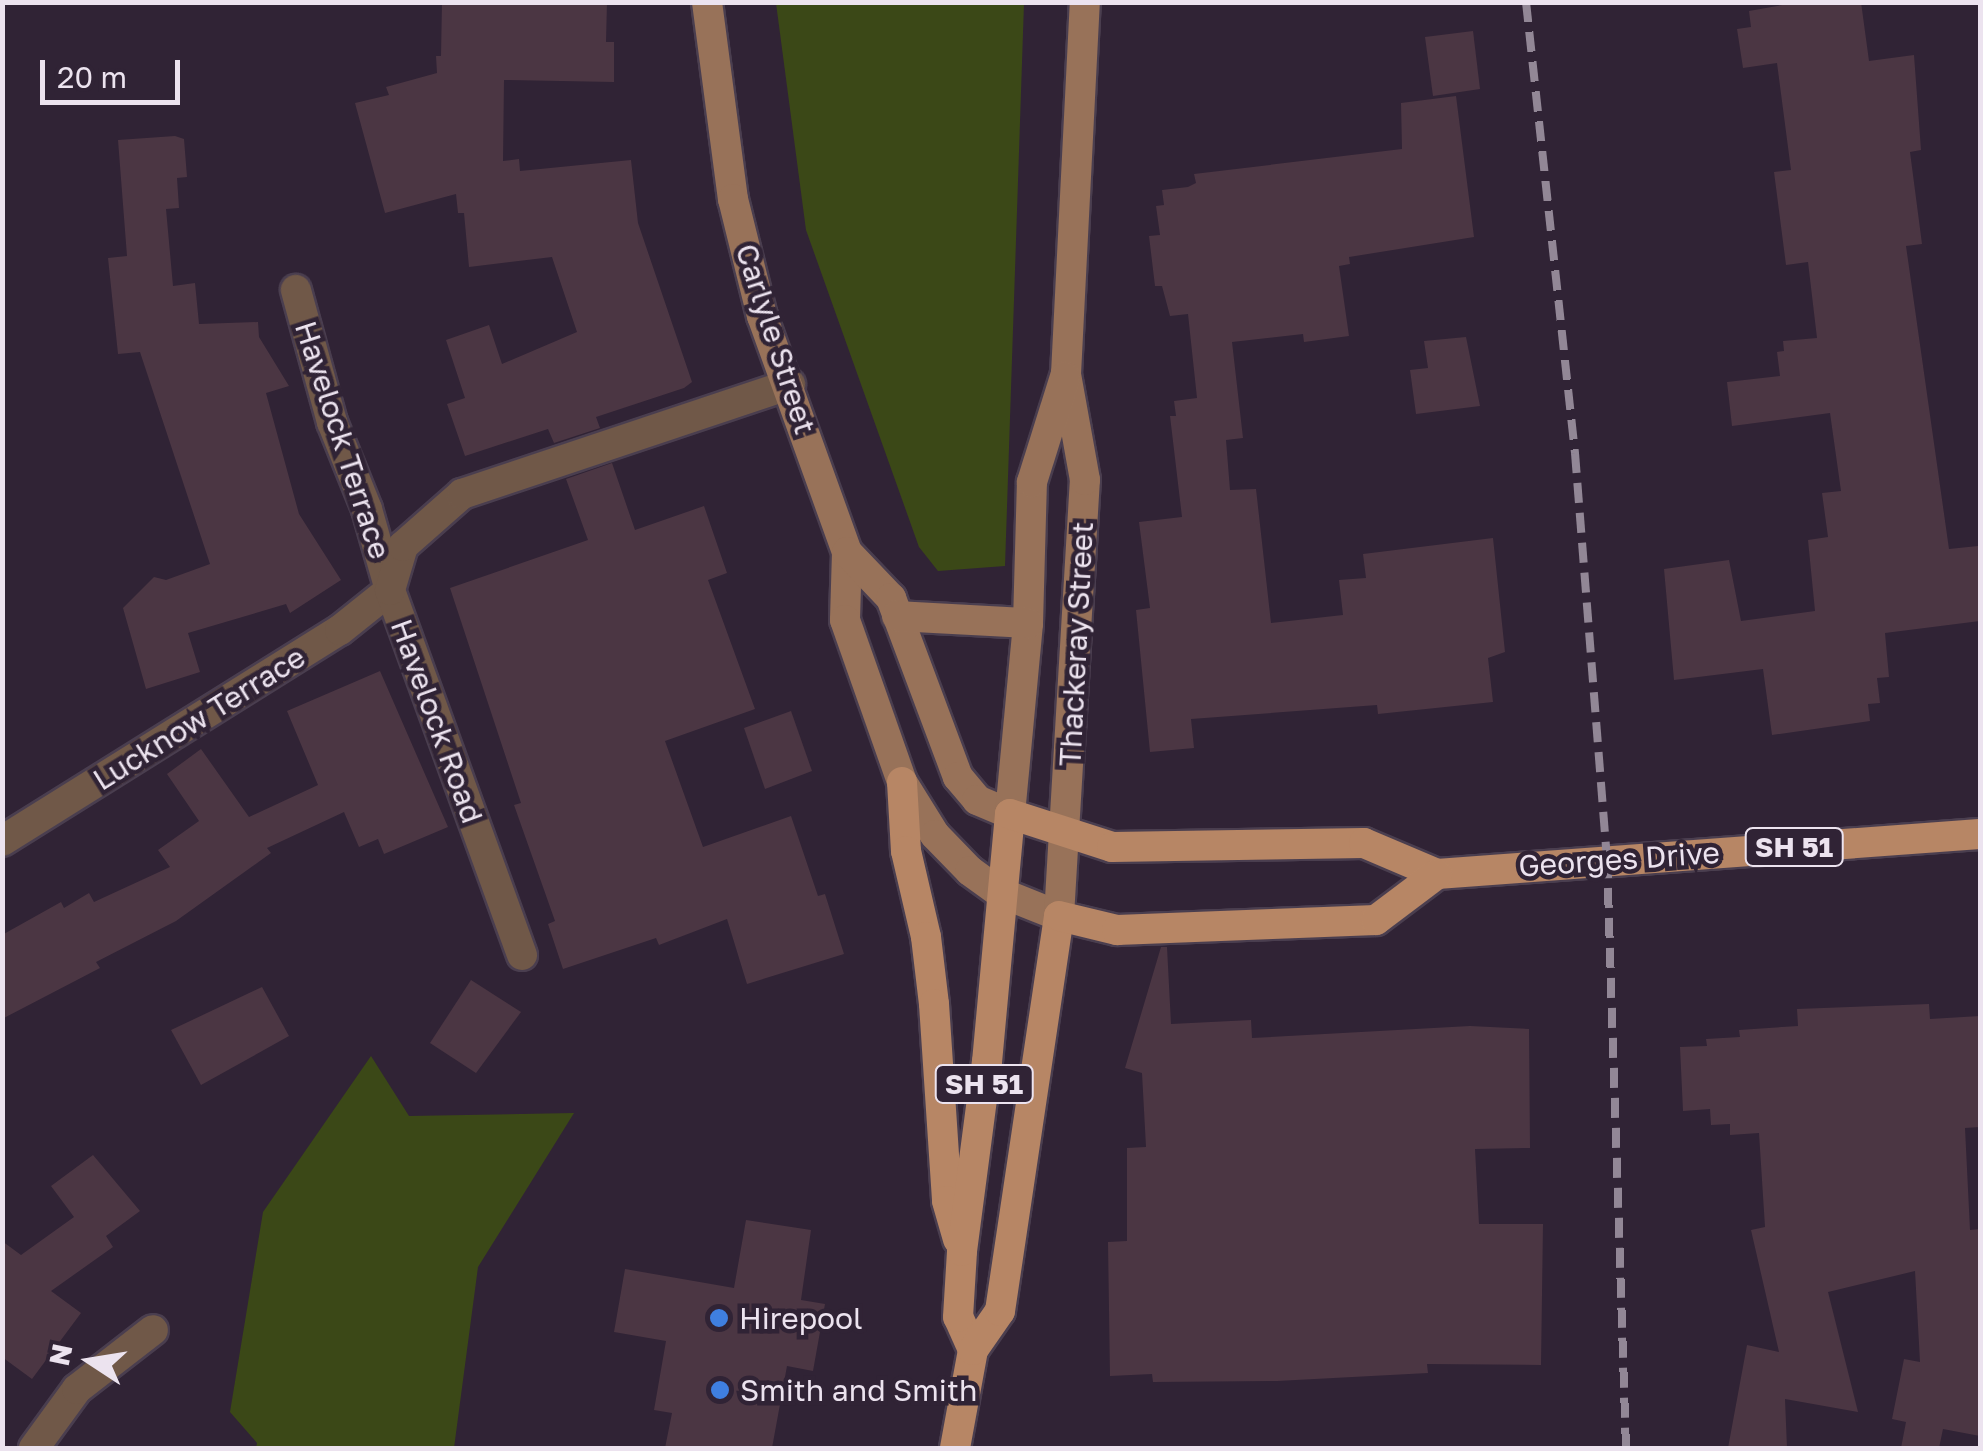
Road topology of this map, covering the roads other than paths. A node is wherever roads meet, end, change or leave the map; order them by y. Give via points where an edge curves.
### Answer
1 (707, 2) edge
2 (1085, 2) edge
3 (296, 290) dead end
4 (1066, 374) junction
5 (790, 384) junction
6 (846, 552) junction
7 (390, 590) junction
8 (897, 616) junction
9 (1028, 623) junction
10 (902, 782) junction
11 (1010, 814) junction
12 (1064, 830) junction
13 (1980, 834) edge
14 (2, 841) edge
15 (1436, 874) junction
16 (1000, 892) junction
17 (1059, 916) junction
18 (522, 955) dead end
19 (962, 1252) junction
20 (153, 1330) dead end
21 (973, 1350) junction
22 (34, 1448) edge
23 (955, 1448) edge

1 - 5 main road, Carlyle Street via 732,199 762,316
2 - 4 main road, Thackeray Street
3 - 7 street, Havelock Terrace via 332,422
4 - 9 main road, Thackeray Street via 1032,482
4 - 12 main road, Thackeray Street via 1086,480
5 - 6 main road, Carlyle Street
5 - 7 street, Havelock Road via 462,494 402,546
6 - 8 main road, Carlyle Street via 891,598
6 - 10 main road, Carlyle Street via 845,620
7 - 14 street, Lucknow Terrace via 340,630
7 - 18 street, Havelock Road
8 - 9 main road
8 - 11 main road, Carlyle Street via 958,777 977,800
9 - 11 main road, Thackeray Street
10 - 16 main road, Carlyle Street via 935,834
10 - 19 main road via 906,851 934,1004 946,1201
11 - 12 main road, Carlyle Street / SH 51
11 - 16 main road, SH 51
12 - 15 main road, Georges Drive / SH 51 via 1112,847 1364,844
12 - 17 main road, Thackeray Street
13 - 15 main road, Georges Drive / SH 51
15 - 17 main road via 1376,920 1118,930
16 - 17 main road
16 - 19 main road, SH 51
17 - 21 main road, SH 51 via 1000,1312
19 - 21 main road, SH 51 via 958,1317
20 - 22 street via 78,1389
21 - 23 main road, SH 51

